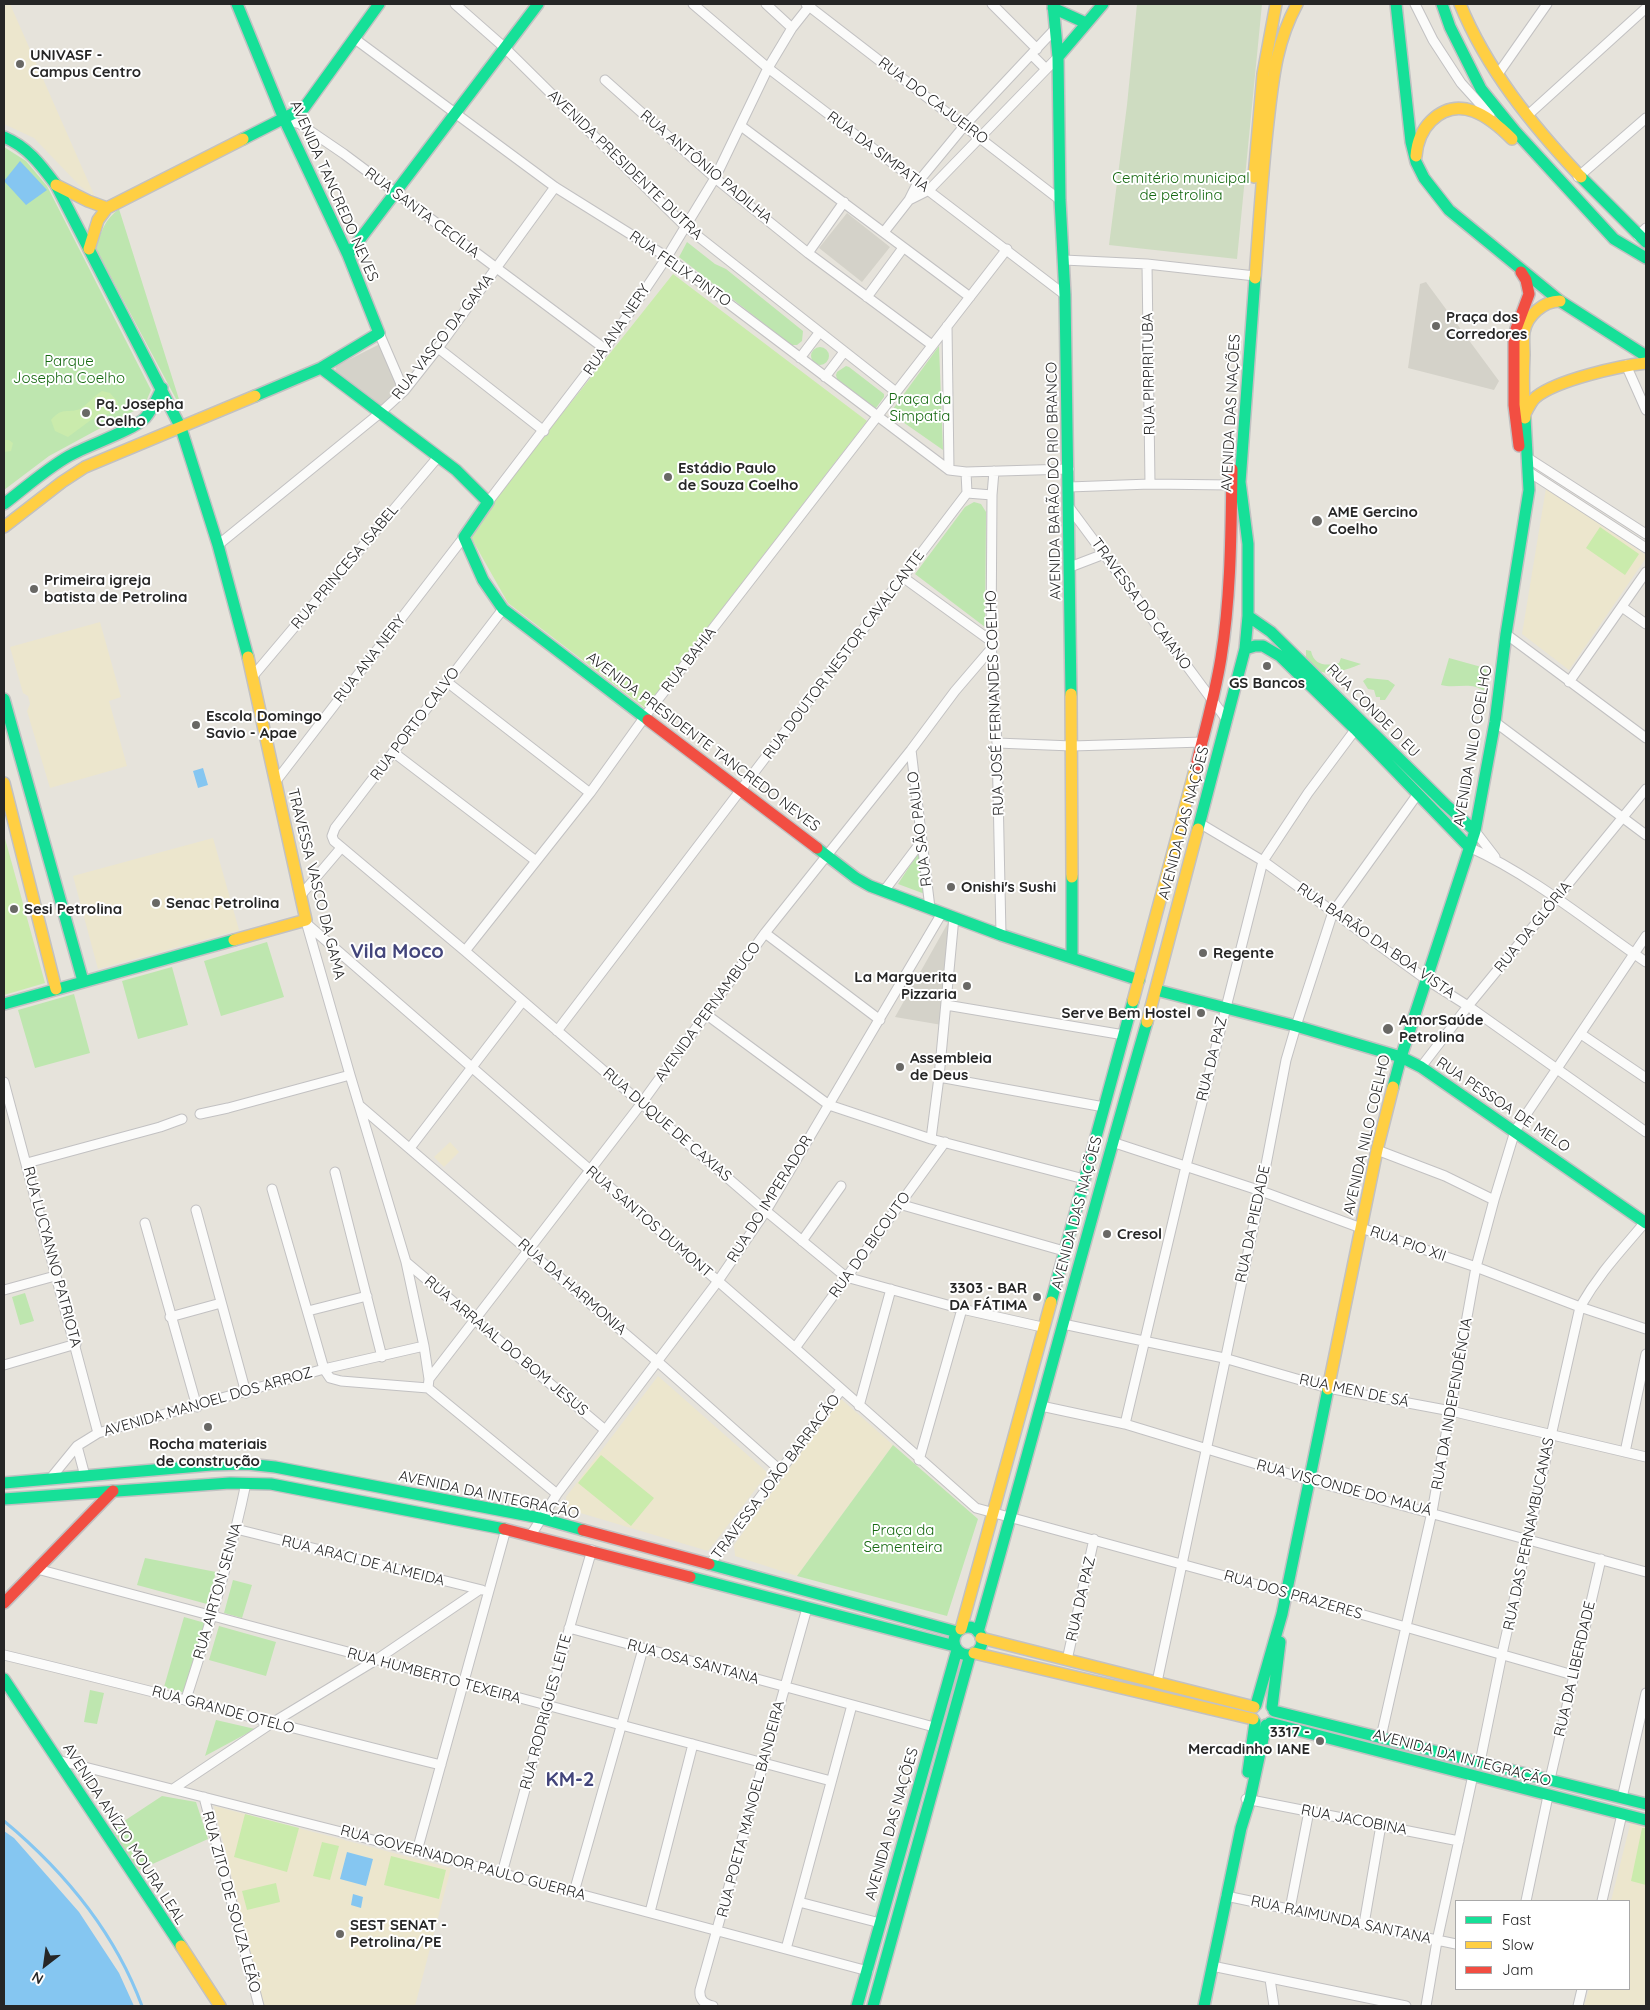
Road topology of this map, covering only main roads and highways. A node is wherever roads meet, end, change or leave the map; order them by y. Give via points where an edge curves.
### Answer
1 (237, 4) edge
2 (379, 4) edge
3 (538, 4) edge
4 (1103, 4) edge
5 (1276, 4) edge
6 (1297, 4) edge
7 (1396, 4) edge
8 (1442, 4) edge
9 (1460, 4) edge
10 (1053, 6) edge
11 (1086, 23) junction
12 (1058, 57) junction
13 (284, 119) junction
14 (4, 137) edge
15 (1416, 162) junction
16 (56, 185) junction
17 (107, 208) junction
18 (1643, 235) edge
19 (89, 249) junction
20 (348, 255) junction
21 (1646, 258) edge
22 (1646, 262) edge
23 (1520, 270) junction
24 (1251, 276) junction
25 (1560, 301) junction
26 (1646, 356) edge
27 (1646, 363) edge
28 (321, 368) junction
29 (162, 388) junction
30 (1524, 416) junction
31 (181, 428) junction
32 (1529, 490) junction
33 (4, 504) edge
34 (4, 527) edge
35 (1248, 616) junction
36 (1245, 649) junction
37 (4, 699) edge
38 (1358, 725) junction
39 (4, 783) edge
40 (1475, 831) junction
41 (1469, 847) junction
42 (1160, 899) junction
43 (1178, 902) junction
44 (1072, 958) junction
45 (1139, 980) junction
46 (83, 981) junction
47 (56, 989) junction
48 (1156, 990) junction
49 (4, 1004) edge
50 (1401, 1057) junction
51 (1113, 1074) junction
52 (1130, 1079) junction
53 (1646, 1222) edge
54 (211, 1465) junction
55 (182, 1468) junction
56 (4, 1483) edge
57 (213, 1484) junction
58 (184, 1486) junction
59 (113, 1491) junction
60 (4, 1499) edge
61 (4, 1603) edge
62 (1282, 1614) junction
63 (959, 1630) junction
64 (979, 1635) junction
65 (956, 1648) junction
66 (972, 1654) junction
67 (4, 1679) edge
68 (1255, 1706) junction
69 (1273, 1709) junction
70 (1254, 1721) junction
71 (1268, 1724) junction
72 (1247, 1799) junction
73 (1646, 1804) edge
74 (1646, 1820) edge
75 (220, 2006) edge
76 (857, 2006) edge
77 (873, 2006) edge
78 (1204, 2006) edge

1 - 13 main road, AVENIDA TANCREDO NEVES
2 - 13 main road via 304,108
3 - 20 main road
4 - 11 main road
5 - 24 main road, AVENIDA DAS NAÇÕES via 1263,74
6 - 24 main road, AVENIDA DAS NAÇÕES via 1286,24 1275,66
7 - 15 main road via 1407,114
8 - 21 main road via 1468,66 1502,116 1610,236
9 - 18 main road via 1476,41 1528,116 1578,177
10 - 11 main road via 1063,14
10 - 12 main road, AVENIDA BARÃO DO RIO BRANCO
11 - 12 main road
12 - 44 main road, AVENIDA BARÃO DO RIO BRANCO via 1069,469
13 - 17 main road
13 - 20 main road, AVENIDA TANCREDO NEVES
14 - 16 main road via 32,154
15 - 22 main road via 1417,148 1432,118 1452,107 1477,112 1508,135 1604,239
15 - 23 main road via 1449,210
16 - 17 main road
16 - 19 main road, TRAVESSA VASCO DA GAMA
17 - 19 main road via 98,220
19 - 29 main road, TRAVESSA VASCO DA GAMA
20 - 28 main road, AVENIDA TANCREDO NEVES via 379,332
23 - 25 main road
23 - 32 main road, AVENIDA NILO COELHO via 1527,279 1530,294 1515,332 1513,400
24 - 35 main road, AVENIDA DAS NAÇÕES via 1240,482 1248,544
24 - 42 main road, AVENIDA DAS NAÇÕES via 1231,485 1230,572 1221,657 1203,742
25 - 26 main road
25 - 30 main road, AVENIDA NILO COELHO via 1552,301 1540,308 1531,316 1524,332
27 - 30 main road via 1626,365 1550,387 1530,404
28 - 31 main road
28 - 44 main road, AVENIDA PRESIDENTE TANCREDO NEVES via 456,470 488,502 464,537 483,580 503,609 863,882 1001,935
29 - 31 main road, TRAVESSA VASCO DA GAMA
29 - 33 main road via 144,419 67,458
30 - 32 main road, AVENIDA NILO COELHO
31 - 34 main road via 85,467
31 - 46 main road, TRAVESSA VASCO DA GAMA via 218,545 253,676 307,922
32 - 40 main road, AVENIDA NILO COELHO via 1495,722
35 - 36 main road, AVENIDA DAS NAÇÕES
35 - 38 main road, RUA CONDE D EU via 1271,632
36 - 38 main road, RUA CONDE D EU via 1255,645 1272,649
36 - 43 main road, AVENIDA DAS NAÇÕES
37 - 46 main road
38 - 40 main road, RUA CONDE D EU
38 - 41 main road, RUA CONDE D EU via 1417,795
39 - 47 main road
40 - 41 main road, AVENIDA NILO COELHO
41 - 50 main road, AVENIDA NILO COELHO
42 - 43 main road via 1169,894
42 - 45 main road, AVENIDA DAS NAÇÕES
43 - 48 main road, AVENIDA DAS NAÇÕES
44 - 45 main road, AVENIDA PRESIDENTE TANCREDO NEVES
45 - 51 main road, AVENIDA DAS NAÇÕES
46 - 47 main road
47 - 49 main road
48 - 50 main road, RUA PESSOA DE MELO
48 - 52 main road, AVENIDA DAS NAÇÕES
50 - 53 main road, RUA PESSOA DE MELO via 1421,1067
50 - 62 main road, AVENIDA NILO COELHO via 1377,1150
51 - 52 main road
51 - 63 main road, AVENIDA DAS NAÇÕES
52 - 64 main road, AVENIDA DAS NAÇÕES
54 - 55 main road, AVENIDA DA INTEGRAÇÃO
54 - 57 main road via 209,1478
54 - 63 main road, AVENIDA DA INTEGRAÇÃO via 247,1464 283,1469 540,1518
55 - 56 main road, AVENIDA DA INTEGRAÇÃO
55 - 58 main road via 188,1475
57 - 58 main road, AVENIDA DA INTEGRAÇÃO
57 - 65 main road, AVENIDA DA INTEGRAÇÃO via 246,1483 292,1488 506,1529
58 - 59 main road, AVENIDA DA INTEGRAÇÃO
59 - 60 main road, AVENIDA DA INTEGRAÇÃO
59 - 61 main road
62 - 68 main road
62 - 69 main road
63 - 64 main road via 970,1628
63 - 65 main road via 954,1638
64 - 66 main road via 980,1646
64 - 68 main road
65 - 66 main road via 963,1654
65 - 76 main road, AVENIDA DAS NAÇÕES
66 - 70 main road
66 - 77 main road, AVENIDA DAS NAÇÕES
67 - 75 main road, AVENIDA ANÍZIO MOURA LEAL
68 - 69 main road via 1264,1703
68 - 70 main road via 1252,1712
69 - 71 main road via 1274,1718
69 - 73 main road, AVENIDA DA INTEGRAÇÃO
70 - 71 main road via 1260,1725
70 - 72 main road
71 - 72 main road
71 - 74 main road, AVENIDA DA INTEGRAÇÃO
72 - 78 main road

